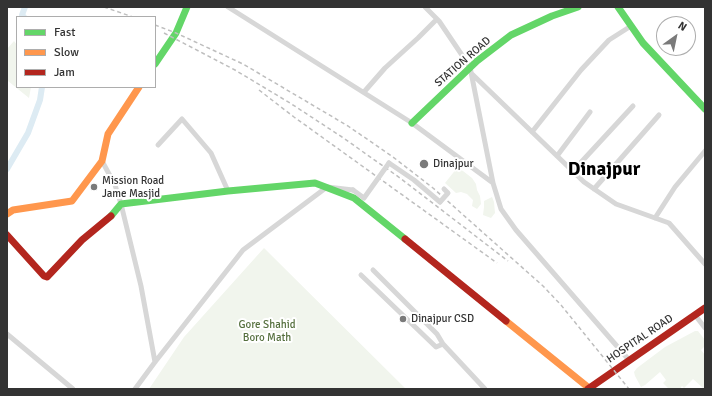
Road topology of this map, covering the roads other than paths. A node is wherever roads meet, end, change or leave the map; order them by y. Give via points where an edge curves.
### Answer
1 (187, 7) edge
2 (228, 7) edge
3 (425, 7) edge
4 (578, 7) edge
5 (618, 7) edge
6 (437, 19) junction
7 (631, 26) junction
8 (156, 63) edge
9 (471, 70) junction
10 (138, 88) edge
11 (364, 92) junction
12 (634, 106) dead end
13 (704, 108) edge
14 (590, 112) dead end
15 (659, 115) dead end
16 (412, 123) junction
17 (532, 132) junction
18 (158, 145) dead end
19 (705, 151) edge
20 (557, 156) junction
21 (102, 161) junction
22 (573, 171) junction
23 (493, 183) junction
24 (327, 187) junction
25 (444, 189) dead end
26 (594, 189) junction
27 (228, 191) junction
28 (121, 204) junction
29 (7, 214) edge
30 (655, 218) junction
31 (7, 235) edge
32 (705, 264) edge
33 (373, 270) dead end
34 (361, 275) dead end
35 (405, 302) junction
36 (391, 304) junction
37 (705, 308) edge
38 (695, 315) junction
39 (705, 328) edge
40 (7, 334) edge
41 (443, 344) junction
42 (629, 360) junction
43 (155, 362) junction
44 (73, 389) edge
45 (135, 389) edge
46 (485, 389) edge
47 (588, 389) edge

1 - 8 main road via 176,33
2 - 11 street
3 - 6 street
4 - 9 main road, STATION ROAD via 511,35
5 - 7 main road
6 - 9 street
6 - 11 street via 385,68
7 - 13 main road via 643,43
7 - 17 street via 604,45
9 - 16 main road, STATION ROAD
9 - 17 street
9 - 23 street
10 - 21 main road via 108,134
11 - 16 street
12 - 22 street
14 - 20 street
15 - 26 street
16 - 23 street
17 - 20 street
18 - 27 street via 182,119 211,152
19 - 30 street via 675,187
20 - 22 street
21 - 28 street
21 - 29 main road via 72,201 13,210
22 - 26 street
23 - 42 street via 501,209 516,230
24 - 25 street, bridge via 352,190 364,198 388,162 440,202 448,193
24 - 27 main road via 315,183
24 - 43 street via 243,250
24 - 47 main road via 354,198
26 - 30 street via 616,204
27 - 28 main road
28 - 31 main road via 47,277
28 - 43 street
30 - 32 street via 669,223
33 - 35 street
34 - 36 street
35 - 36 street
35 - 41 street via 437,334
36 - 41 street via 436,347
37 - 38 main road, HOSPITAL ROAD
38 - 39 street
38 - 42 main road, HOSPITAL ROAD
40 - 44 street
41 - 46 street
42 - 47 main road, HOSPITAL ROAD
43 - 45 street

